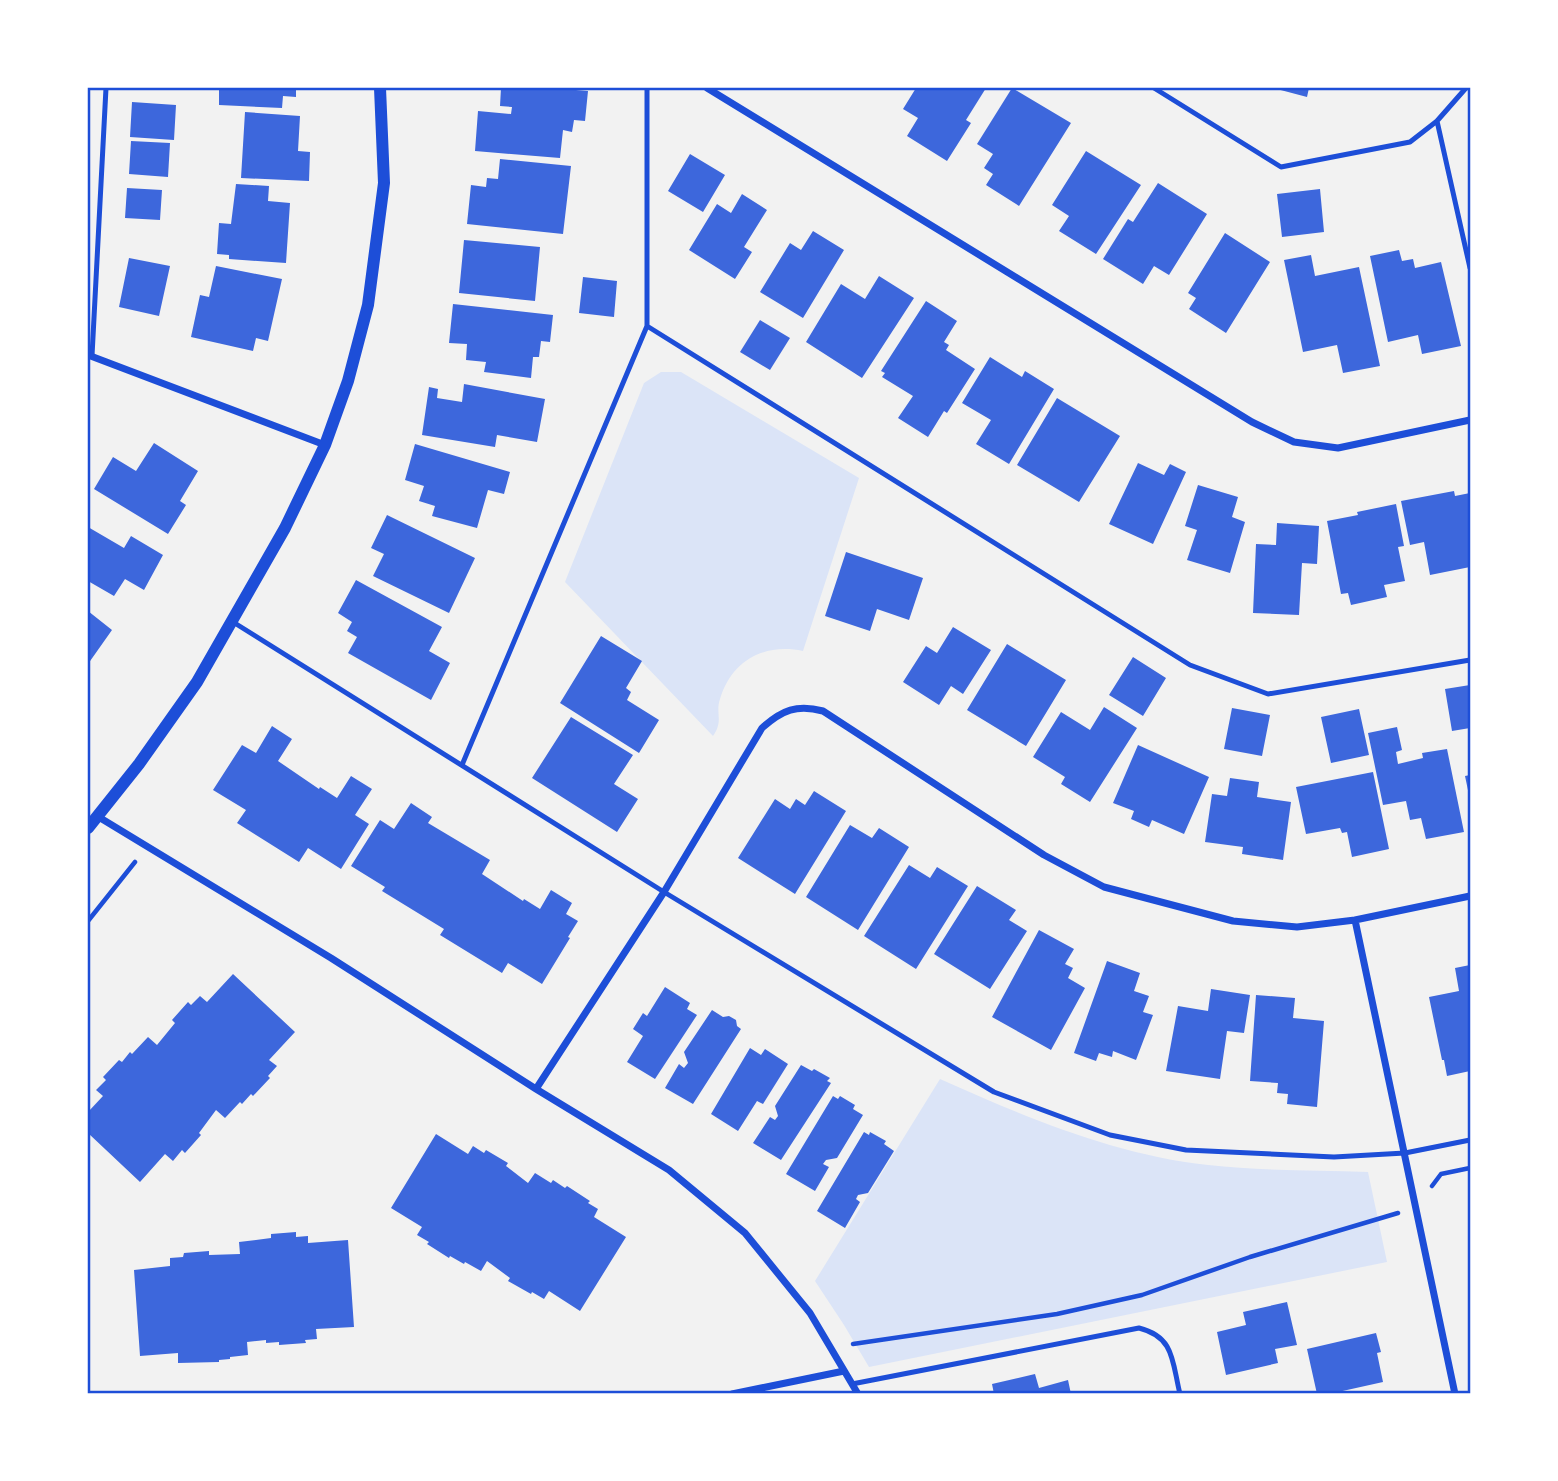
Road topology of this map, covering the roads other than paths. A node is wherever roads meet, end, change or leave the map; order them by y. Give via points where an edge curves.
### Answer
1 (106, 88) edge
2 (380, 88) edge
3 (647, 88) edge
4 (708, 88) edge
5 (1154, 88) edge
6 (1466, 88) edge
7 (1437, 121) junction
8 (1471, 268) edge
9 (647, 326) junction
10 (90, 356) edge
11 (1471, 420) edge
12 (326, 445) junction
13 (233, 622) junction
14 (1471, 660) edge
15 (463, 765) junction
16 (97, 816) junction
17 (88, 828) edge
18 (664, 892) junction
19 (1471, 896) edge
20 (1354, 920) junction
21 (536, 1089) junction
22 (1471, 1140) edge
23 (1405, 1153) junction
24 (844, 1371) junction
25 (852, 1384) junction
26 (732, 1394) edge
27 (858, 1394) edge
28 (1180, 1394) edge
29 (1455, 1394) edge

1 - 10 lane
2 - 12 street via 383,183 368,305
3 - 9 lane
4 - 11 street via 1252,422 1294,442 1338,448
5 - 7 lane via 1281,167 1410,142
6 - 7 lane
7 - 8 lane
9 - 14 lane via 1191,665 1268,694
9 - 15 lane
10 - 12 street
12 - 13 street
13 - 15 lane
13 - 16 street via 190,692
15 - 18 lane
16 - 17 street
16 - 21 street
18 - 20 street via 762,728 805,706 824,712 1044,855 1104,887 1233,921 1297,927
18 - 21 street
18 - 23 lane via 994,1092 1110,1135 1186,1150 1334,1157
19 - 20 street
20 - 23 street
21 - 24 street via 669,1170 745,1233 810,1313
22 - 23 lane
23 - 29 street
24 - 25 street
24 - 26 street
25 - 27 street
25 - 28 lane via 1139,1328 1168,1345

